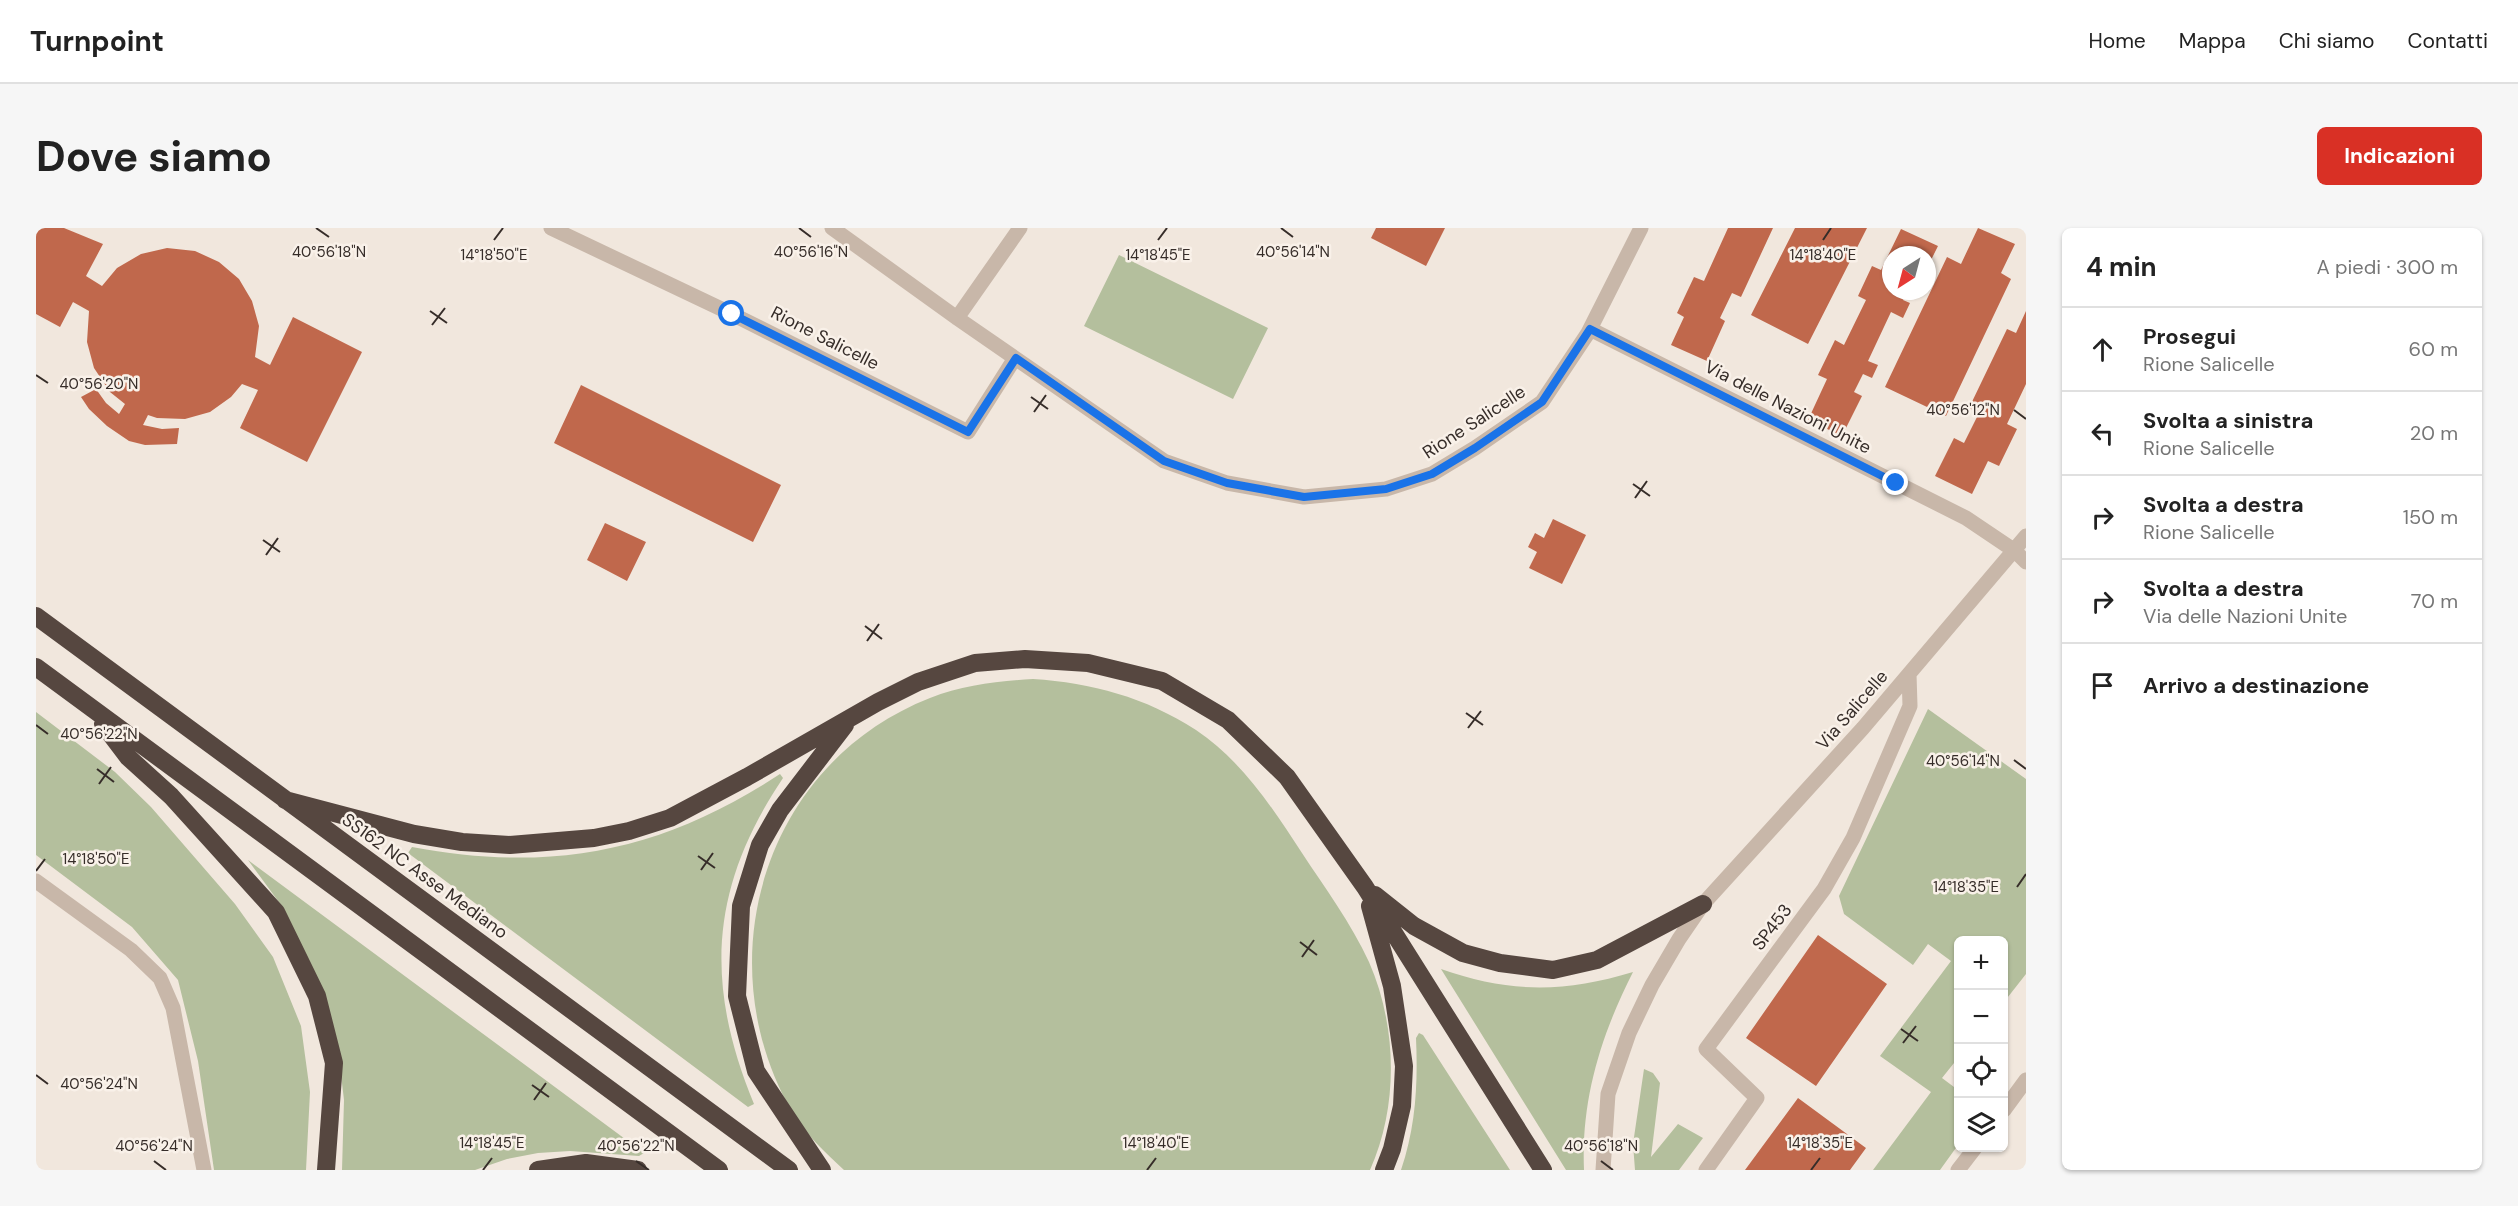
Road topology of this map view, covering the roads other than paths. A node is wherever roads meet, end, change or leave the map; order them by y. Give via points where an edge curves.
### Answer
1 (551, 228) edge
2 (832, 228) edge
3 (1020, 228) edge
4 (1641, 228) edge
5 (957, 318) junction
6 (1590, 329) junction
7 (1016, 358) junction
8 (2026, 536) edge
9 (2015, 551) junction
10 (2026, 562) edge
11 (36, 616) edge
12 (36, 667) edge
13 (1909, 674) junction
14 (89, 706) junction
15 (849, 719) junction
16 (285, 800) junction
17 (36, 881) edge
18 (1365, 887) junction
19 (1703, 904) junction
20 (2026, 1080) edge
21 (2008, 1105) edge
22 (1972, 1152) edge
23 (204, 1170) edge
24 (326, 1170) edge
25 (538, 1170) edge
26 (638, 1170) edge
27 (719, 1170) edge
28 (789, 1170) edge
29 (822, 1170) edge
30 (1384, 1170) edge
31 (1543, 1170) edge
32 (1603, 1170) edge
33 (1706, 1170) edge
34 (1958, 1170) edge

1 - 7 street, Rione Salicelle via 968,432
2 - 5 street, Rione Salicelle
3 - 5 street
4 - 6 street, Rione Salicelle
5 - 7 street, Rione Salicelle
6 - 7 street, Rione Salicelle via 1542,402 1432,474 1386,489 1304,497 1227,483 1164,461
6 - 9 street, Via delle Nazioni Unite via 1966,518
8 - 9 street, Via Salicelle
9 - 10 street, Via delle Nazioni Unite
9 - 13 street, Via Salicelle
11 - 16 highway, SS162 NC Asse Mediano
12 - 14 highway
13 - 19 street, Via Salicelle
13 - 33 street, SP453 via 1910,706 1853,838 1824,889 1706,1049 1757,1098
14 - 24 highway via 128,757 171,796 276,912 317,996 334,1063
14 - 27 highway
15 - 16 highway via 670,818 594,838 510,845 462,842 414,834
15 - 18 highway via 918,682 975,663 1025,659 1088,663 1162,681 1228,720 1287,777
15 - 29 highway via 780,810 760,845 741,906 737,996 756,1071
16 - 28 highway, SS162 NC Asse Mediano
17 - 23 street via 131,950 160,978 173,1008
18 - 19 highway via 1414,926 1463,953 1553,970 1597,960
18 - 30 highway via 1392,986 1404,1066 1402,1107
18 - 31 highway
19 - 32 street, Via Salicelle via 1652,986 1629,1033 1608,1094
20 - 21 street
22 - 34 street
25 - 26 highway via 586,1163

